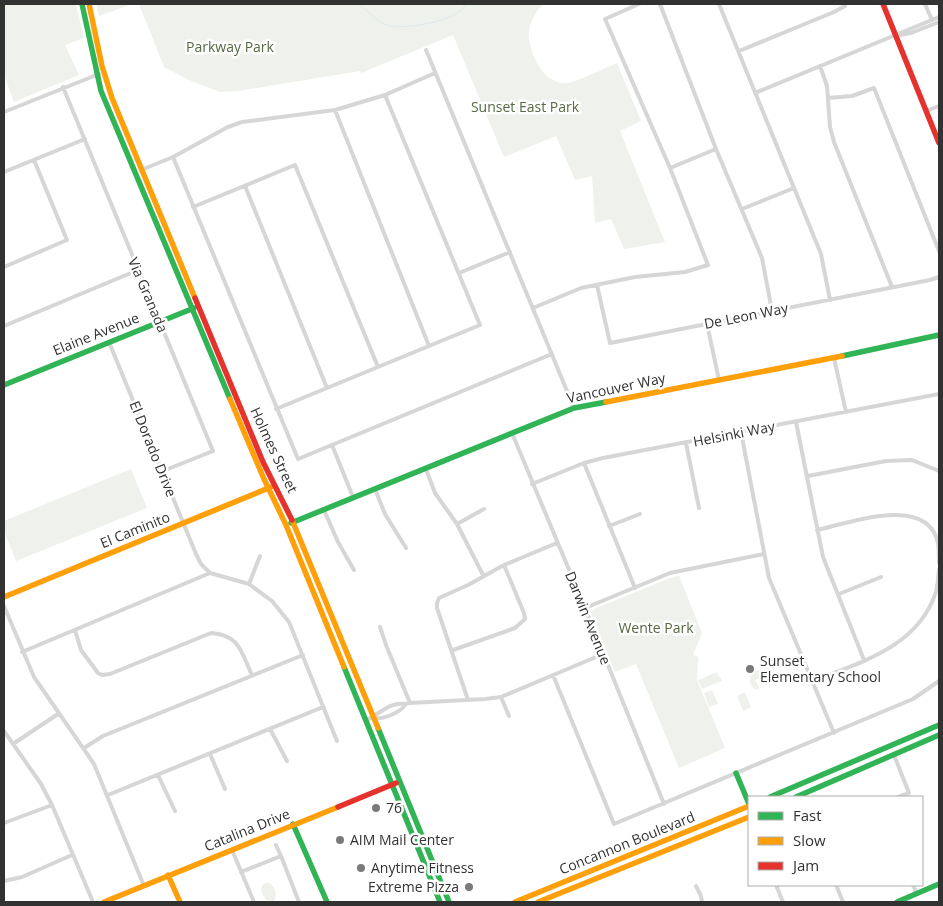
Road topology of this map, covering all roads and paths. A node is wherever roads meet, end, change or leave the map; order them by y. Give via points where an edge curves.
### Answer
1 (82, 4) edge
2 (89, 4) edge
3 (639, 4) edge
4 (660, 4) edge
5 (719, 4) edge
6 (844, 4) edge
7 (883, 4) edge
8 (925, 4) edge
9 (939, 17) edge
10 (933, 22) junction
11 (939, 22) edge
12 (896, 36) junction
13 (426, 50) dead end
14 (739, 50) junction
15 (820, 66) junction
16 (104, 72) junction
17 (435, 73) junction
18 (96, 75) junction
19 (63, 88) junction
20 (755, 93) junction
21 (385, 95) junction
22 (828, 98) junction
23 (939, 106) edge
24 (335, 110) junction
25 (926, 111) junction
26 (4, 112) edge
27 (85, 139) junction
28 (939, 143) edge
29 (716, 149) junction
30 (173, 157) junction
31 (34, 160) junction
32 (670, 168) junction
33 (143, 169) junction
34 (4, 172) edge
35 (135, 172) junction
36 (245, 186) junction
37 (794, 188) junction
38 (193, 207) junction
39 (742, 209) junction
40 (939, 251) edge
41 (510, 252) junction
42 (4, 267) edge
43 (138, 270) junction
44 (460, 273) junction
45 (939, 277) edge
46 (597, 285) junction
47 (892, 288) junction
48 (830, 300) junction
49 (199, 306) junction
50 (533, 308) junction
51 (192, 309) junction
52 (772, 311) junction
53 (160, 321) junction
54 (707, 324) junction
55 (4, 326) edge
56 (939, 336) edge
57 (109, 342) junction
58 (429, 346) junction
59 (552, 354) junction
60 (834, 358) junction
61 (378, 367) junction
62 (719, 380) junction
63 (4, 385) edge
64 (327, 388) junction
65 (939, 394) edge
66 (574, 408) junction
67 (276, 410) junction
68 (846, 412) junction
69 (796, 422) junction
70 (741, 432) junction
71 (512, 433) junction
72 (686, 443) junction
73 (332, 445) junction
74 (584, 464) junction
75 (426, 468) junction
76 (163, 471) junction
77 (939, 471) edge
78 (808, 476) junction
79 (532, 484) junction
80 (275, 485) junction
81 (268, 488) junction
82 (375, 489) junction
83 (353, 497) junction
84 (699, 508) dead end
85 (484, 509) dead end
86 (324, 510) junction
87 (640, 514) dead end
88 (293, 522) junction
89 (183, 524) junction
90 (457, 524) junction
91 (286, 526) junction
92 (609, 526) junction
93 (817, 530) junction
94 (557, 543) junction
95 (406, 548) dead end
96 (764, 554) junction
97 (260, 556) dead end
98 (939, 562) edge
99 (504, 565) junction
100 (939, 569) edge
101 (354, 570) dead end
102 (210, 573) junction
103 (484, 575) junction
104 (881, 576) dead end
105 (249, 584) junction
106 (635, 588) junction
107 (838, 594) junction
108 (4, 597) edge
109 (4, 606) edge
110 (585, 608) junction
111 (380, 627) dead end
112 (75, 630) junction
113 (453, 650) junction
114 (22, 652) junction
115 (603, 654) junction
116 (302, 655) junction
117 (864, 660) junction
118 (252, 675) junction
119 (553, 675) junction
120 (812, 681) junction
121 (939, 681) edge
122 (501, 697) junction
123 (468, 700) junction
124 (410, 703) junction
125 (324, 706) junction
126 (58, 714) junction
127 (509, 716) dead end
128 (370, 719) junction
129 (939, 724) edge
130 (270, 728) junction
131 (4, 731) edge
132 (834, 733) junction
133 (939, 735) edge
134 (338, 741) dead end
135 (13, 744) junction
136 (84, 748) junction
137 (210, 754) junction
138 (894, 755) junction
139 (287, 761) dead end
140 (736, 773) junction
141 (158, 775) junction
142 (400, 781) junction
143 (392, 784) junction
144 (225, 789) dead end
145 (108, 795) junction
146 (772, 796) edge
147 (798, 796) edge
148 (901, 796) edge
149 (748, 803) edge
150 (664, 804) junction
151 (52, 805) junction
152 (748, 805) edge
153 (175, 810) dead end
154 (748, 817) edge
155 (4, 823) edge
156 (294, 824) junction
157 (276, 846) dead end
158 (232, 850) junction
159 (72, 855) junction
160 (281, 856) junction
161 (241, 872) junction
162 (168, 875) junction
163 (4, 881) edge
164 (939, 884) edge
165 (144, 886) junction
166 (696, 886) dead end
167 (776, 886) edge
168 (836, 886) edge
169 (913, 886) edge
170 (917, 894) junction
171 (519, 901) edge
172 (93, 902) edge
173 (104, 902) edge
174 (180, 902) edge
175 (254, 902) edge
176 (299, 902) edge
177 (327, 902) edge
178 (440, 902) edge
179 (449, 902) edge
180 (538, 902) edge
181 (702, 902) edge
182 (783, 902) edge
183 (843, 902) edge
184 (897, 902) edge

1 - 18 main road, Holmes Street
2 - 16 main road, Holmes Street
3 - 32 street via 605,19
4 - 29 street
5 - 14 street
6 - 14 street via 834,12
7 - 12 main road
8 - 10 street
9 - 10 street
10 - 11 street
10 - 12 street via 911,33
12 - 15 street
12 - 25 main road
13 - 17 street
14 - 20 street
15 - 20 street
15 - 22 street
16 - 18 street
16 - 33 main road, Holmes Street
17 - 21 street
17 - 41 street
18 - 19 street
18 - 35 main road, Holmes Street
19 - 26 street
19 - 27 street, Via Granada
20 - 37 street
21 - 24 street
21 - 44 street
22 - 40 street via 852,96 874,88
22 - 47 street via 834,142
23 - 25 street
24 - 30 street via 242,122
24 - 58 street
25 - 28 main road
27 - 31 street
27 - 43 street, Via Granada
29 - 32 street
29 - 39 street
30 - 33 street
30 - 38 street
31 - 34 street
31 - 42 street via 67,240
32 - 46 street via 708,265 685,272
33 - 35 street
33 - 49 main road, Holmes Street
35 - 51 main road, Holmes Street
36 - 38 street
36 - 61 street via 295,165
36 - 64 street
37 - 39 street
37 - 48 street via 820,254
38 - 67 street
39 - 52 street via 762,258
41 - 44 street
41 - 50 street
43 - 53 street, Via Granada
43 - 55 street
44 - 58 street via 480,325
45 - 47 street, De Leon Way
46 - 50 street via 581,288
46 - 54 street, De Leon Way via 610,343
47 - 48 street, De Leon Way
48 - 52 street, De Leon Way
49 - 51 main road, Elaine Avenue
49 - 80 main road, Holmes Street
50 - 59 street
51 - 53 main road, Elaine Avenue
51 - 81 main road, Holmes Street
52 - 54 street, De Leon Way
53 - 57 main road, Elaine Avenue
53 - 76 street, Via Granada via 213,451
54 - 62 street
56 - 60 main road, Vancouver Way
57 - 63 main road, Elaine Avenue
57 - 76 street, El Dorado Drive
58 - 61 street
59 - 66 street
59 - 73 street
60 - 62 main road, Vancouver Way
60 - 68 street
61 - 64 street
62 - 66 main road, Vancouver Way
64 - 67 street
65 - 68 street, Helsinki Way
66 - 71 main road, Vancouver Way
67 - 73 street via 298,460
68 - 69 street, Helsinki Way
69 - 70 street, Helsinki Way
69 - 78 street
70 - 72 street, Helsinki Way
70 - 96 street
71 - 75 main road, Vancouver Way
71 - 79 street, Darwin Avenue
72 - 74 street, Helsinki Way
72 - 84 street
73 - 83 street
74 - 79 street, Helsinki Way
74 - 92 street
75 - 82 main road, Vancouver Way
75 - 90 street via 435,493
76 - 89 street, El Dorado Drive
77 - 78 street via 912,460 886,460
78 - 93 street
79 - 94 street, Darwin Avenue
80 - 81 main road, El Caminito
80 - 88 main road, Holmes Street
81 - 89 main road, El Caminito
81 - 91 main road, Holmes Street
82 - 83 main road, Vancouver Way
82 - 95 street via 385,514
83 - 86 main road, Vancouver Way
85 - 90 street
86 - 88 main road, Vancouver Way
86 - 101 street
87 - 92 street
88 - 91 main road, Vancouver Way
88 - 128 main road, Holmes Street
89 - 102 street, El Dorado Drive via 196,554
89 - 108 main road, El Caminito
90 - 103 street
91 - 128 main road, Holmes Street
92 - 106 street
93 - 98 street via 889,514 904,515 918,519 930,528 938,542
93 - 107 street via 823,557
94 - 99 street
94 - 110 street, Darwin Avenue
96 - 106 street via 670,574
96 - 120 street via 769,578
97 - 105 street
99 - 103 street
99 - 113 street via 524,619 515,628
100 - 117 street via 936,592 923,618 888,650
102 - 105 street
102 - 112 street
103 - 113 street via 439,598 438,608
104 - 107 street
105 - 116 street via 272,601 289,622
106 - 110 street
107 - 117 street
109 - 114 street
110 - 115 street, Darwin Avenue
111 - 124 street
112 - 114 street
112 - 118 street via 81,650 98,674 110,674 201,636 222,634 238,645
113 - 123 street
114 - 126 street
115 - 119 street
115 - 150 street, Darwin Avenue
116 - 118 street
116 - 125 street
117 - 120 street
118 - 136 street via 103,736
119 - 122 street
119 - 150 street via 614,824
120 - 132 street
121 - 132 street via 914,699
122 - 123 street
122 - 127 street
123 - 124 street
124 - 128 street via 398,704
125 - 130 street
125 - 134 street
126 - 135 street
126 - 136 street
128 - 142 main road, Holmes Street
128 - 143 main road, Holmes Street
129 - 146 main road
130 - 137 street
130 - 139 street
131 - 135 street
132 - 140 street
133 - 138 main road
135 - 151 street
136 - 145 street
137 - 141 street
137 - 144 street
138 - 147 main road
138 - 148 street via 909,793
140 - 149 main road
140 - 150 street
141 - 145 street
141 - 153 street
142 - 143 main road, Catalina Drive
142 - 179 main road, Holmes Street
143 - 156 main road, Catalina Drive
143 - 178 main road, Holmes Street
145 - 165 street
151 - 155 street
151 - 159 street
152 - 171 main road, Concannon Boulevard
154 - 180 main road, Concannon Boulevard
156 - 158 main road, Catalina Drive
156 - 177 main road
157 - 160 street
158 - 161 street
158 - 162 main road, Catalina Drive
159 - 163 street via 22,877
159 - 172 street
160 - 161 street
160 - 176 street
161 - 175 street
162 - 165 main road, Catalina Drive
162 - 174 main road
164 - 170 main road
165 - 173 main road, Catalina Drive
166 - 181 street
167 - 182 street
168 - 183 street
169 - 170 street
170 - 184 main road

